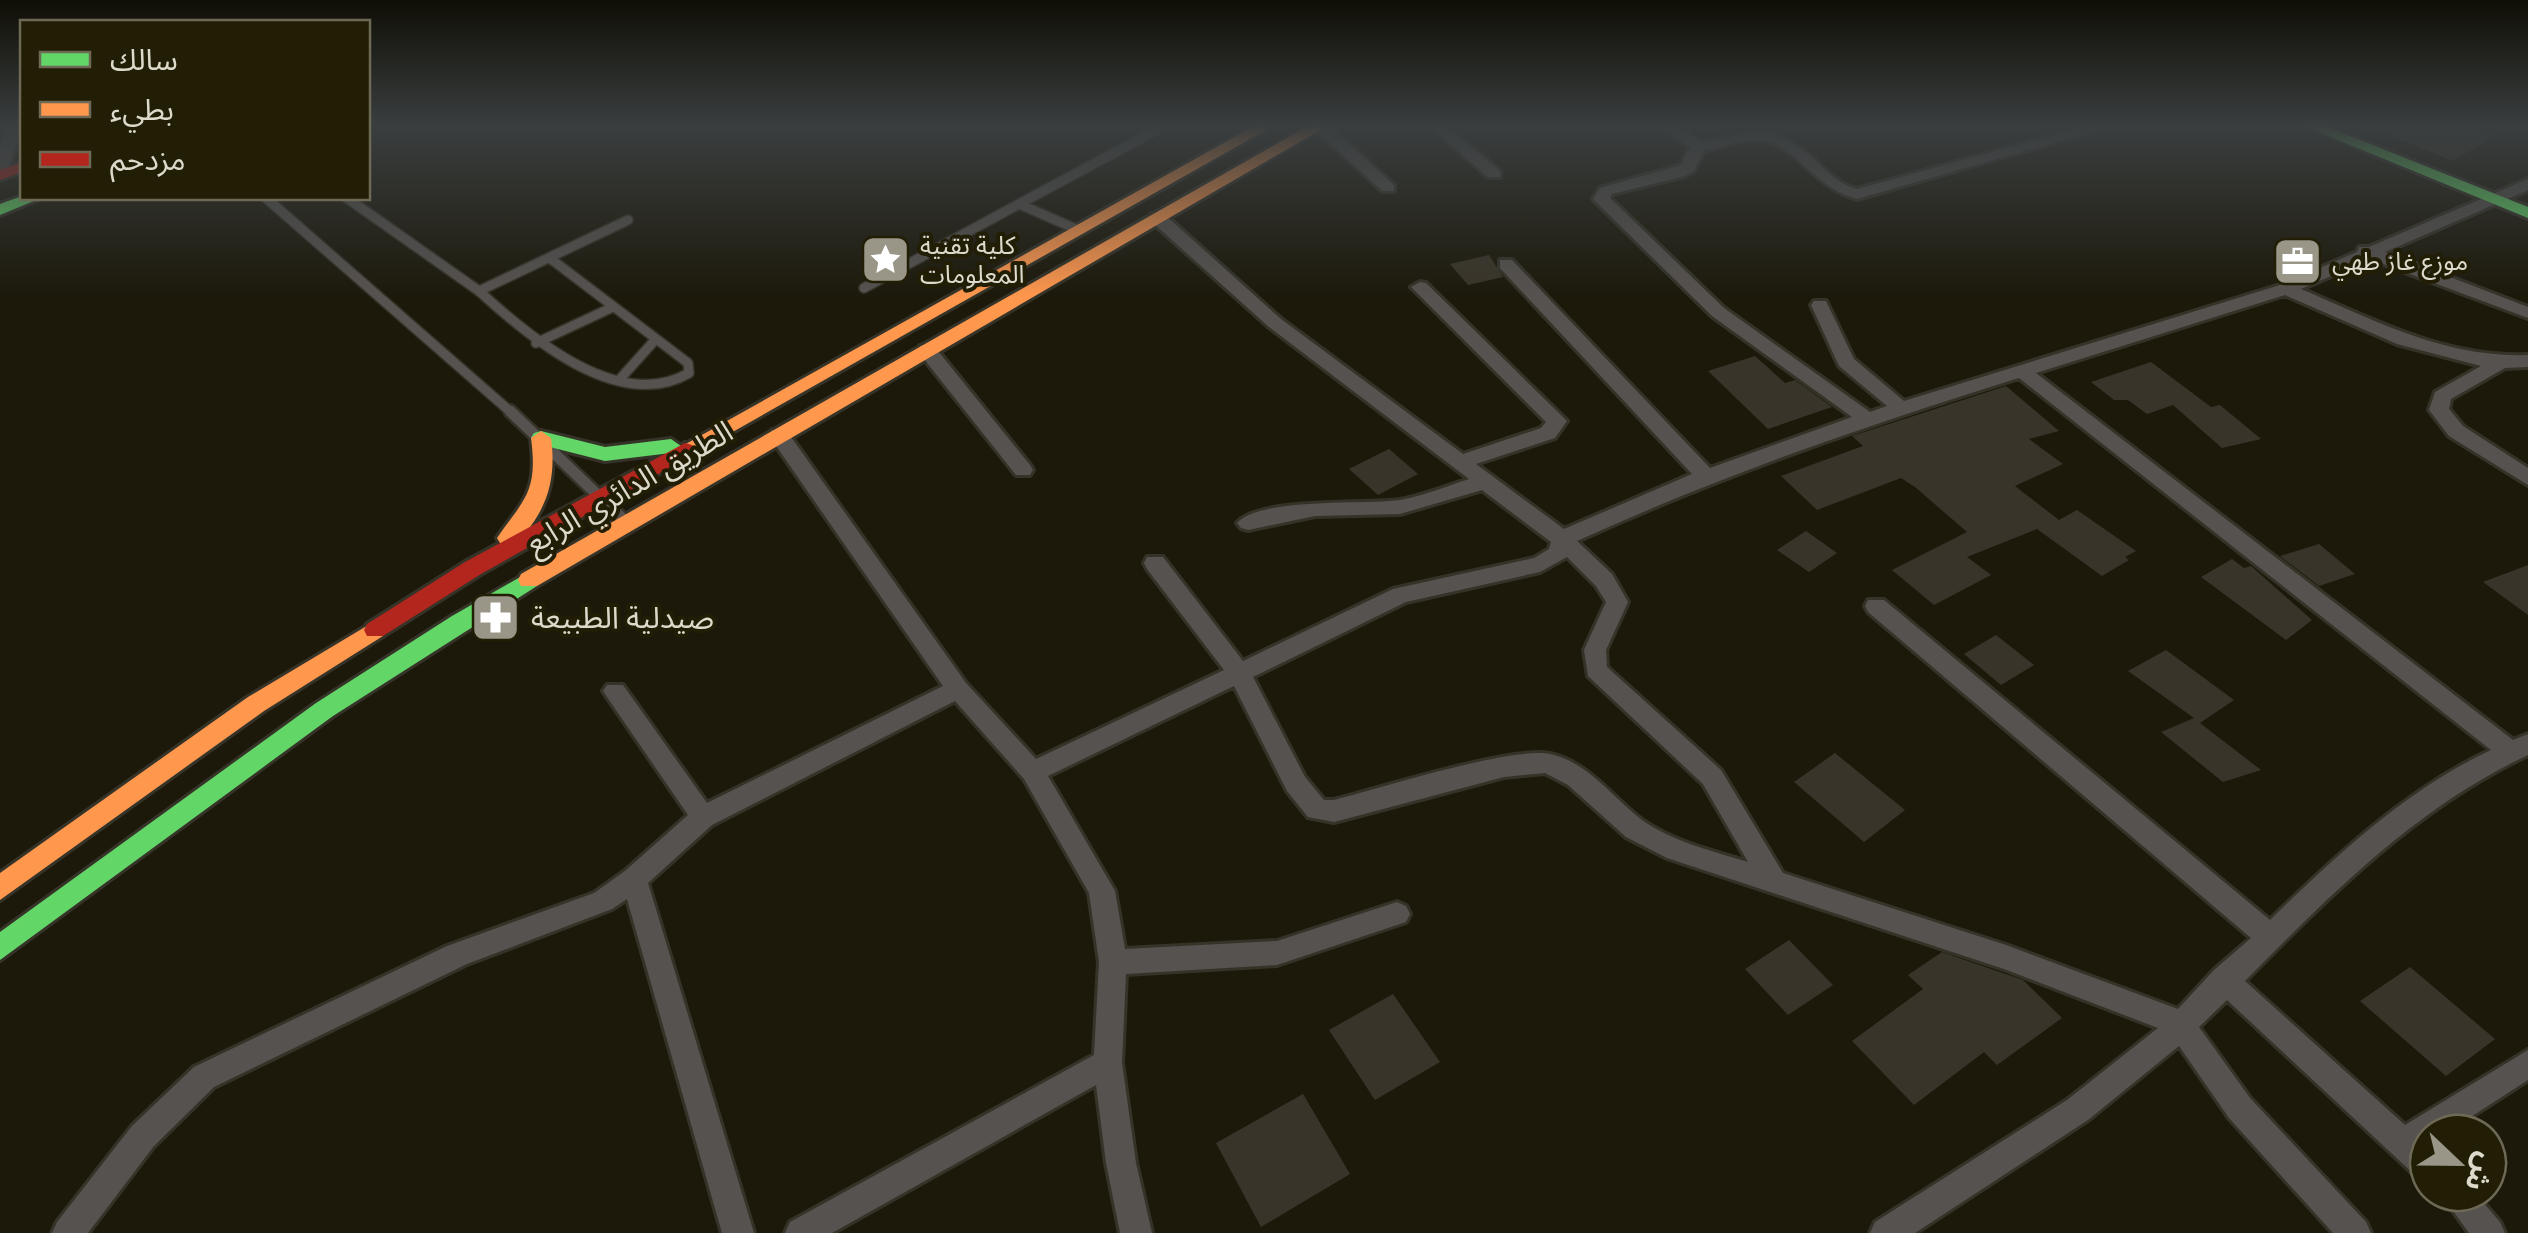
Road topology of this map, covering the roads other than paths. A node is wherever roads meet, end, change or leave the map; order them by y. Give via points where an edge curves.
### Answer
1 (1057, 184) edge
2 (1159, 184) edge
3 (1219, 184) edge
4 (1383, 184) edge
5 (1634, 184) edge
6 (1827, 184) edge
7 (1894, 184) edge
8 (2455, 184) edge
9 (2528, 184) edge
10 (1388, 188) dead end
11 (28, 200) edge
12 (268, 200) edge
13 (351, 200) edge
14 (2496, 200) junction
15 (1019, 204) junction
16 (0, 210) edge
17 (2528, 213) edge
18 (1158, 218) junction
19 (628, 220) dead end
20 (1076, 229) junction
21 (2365, 251) junction
22 (551, 260) junction
23 (1506, 264) dead end
24 (1420, 287) dead end
25 (864, 288) dead end
26 (2286, 289) junction
27 (480, 291) junction
28 (1820, 305) dead end
29 (613, 307) junction
30 (2528, 313) edge
31 (655, 340) junction
32 (536, 343) junction
33 (926, 350) junction
34 (2528, 360) edge
35 (2497, 364) junction
36 (2022, 372) junction
37 (620, 379) junction
38 (1903, 410) junction
39 (1866, 419) junction
40 (719, 429) junction
41 (778, 435) junction
42 (542, 438) junction
43 (1459, 463) junction
44 (1023, 470) dead end
45 (1706, 476) junction
46 (2528, 478) edge
47 (1484, 482) junction
48 (599, 497) junction
49 (626, 522) junction
50 (1248, 523) dead end
51 (1562, 538) junction
52 (1155, 563) dead end
53 (474, 568) junction
54 (1876, 606) dead end
55 (1240, 674) junction
56 (958, 689) junction
57 (615, 691) dead end
58 (2519, 747) edge
59 (1033, 772) junction
60 (702, 817) junction
61 (634, 879) junction
62 (1775, 884) junction
63 (0, 888) edge
64 (1397, 914) dead end
65 (2268, 935) junction
66 (0, 948) edge
67 (1113, 962) junction
68 (2224, 980) junction
69 (2182, 1024) junction
70 (1108, 1063) junction
71 (2528, 1064) edge
72 (2404, 1143) junction
73 (2408, 1147) edge
74 (2472, 1213) edge
75 (68, 1233) edge
76 (738, 1233) edge
77 (801, 1233) edge
78 (1136, 1233) edge
79 (1886, 1233) edge
80 (2355, 1233) edge
81 (2489, 1233) edge

1 - 15 lane
2 - 20 main road, الطريق الدائري الرابع
3 - 18 main road, الطريق الدائري الرابع
4 - 10 street
5 - 39 street via 1606,190 1601,199 1718,312
6 - 7 street via 1856,194
8 - 14 main road
9 - 14 street
11 - 16 main road
12 - 42 lane
13 - 27 lane
14 - 17 main road
14 - 21 street
15 - 20 lane
15 - 25 lane
18 - 33 main road, الطريق الدائري الرابع
18 - 43 street via 1275,322
19 - 22 lane
20 - 40 main road, الطريق الدائري الرابع
21 - 26 street
21 - 30 street
22 - 27 lane
22 - 29 lane
23 - 45 street
24 - 43 street via 1557,421 1548,433
26 - 35 street via 2453,357
26 - 36 street
27 - 32 lane
28 - 38 street via 1846,362
29 - 31 lane
29 - 32 lane
31 - 37 lane
31 - 37 lane via 688,364 690,373 656,387
32 - 37 lane via 571,365
33 - 41 main road, الطريق الدائري الرابع
33 - 44 street
34 - 35 street
35 - 46 street via 2442,396 2439,410 2456,431
36 - 38 street
36 - 58 street
38 - 39 street
39 - 45 street
40 - 42 main road via 669,446 608,455 580,453
40 - 48 main road, الطريق الدائري الرابع
41 - 49 main road, الطريق الدائري الرابع
41 - 56 street
42 - 48 lane
42 - 53 main road via 547,480 536,506
43 - 47 street
45 - 51 street
47 - 50 street via 1400,508 1314,509
47 - 51 street
48 - 49 lane
48 - 53 main road, الطريق الدائري الرابع
49 - 66 main road, الطريق الدائري الرابع via 369,676 172,815
51 - 55 street via 1560,553 1540,564 1400,595
51 - 62 street via 1617,602 1596,650 1596,670 1712,777
52 - 55 street
53 - 63 main road, الطريق الدائري الرابع via 256,704
54 - 65 street
55 - 59 street
55 - 62 street via 1316,810 1334,811 1504,766 1547,764 1577,778 1656,842
56 - 59 street
56 - 60 street
57 - 60 street
58 - 65 street via 2432,798
59 - 67 street via 1102,892
60 - 61 street
61 - 75 street via 603,901 457,955 204,1077 143,1136
61 - 76 street
62 - 69 street via 2006,957
64 - 67 street via 1278,953
65 - 68 street
67 - 70 street
68 - 69 street
68 - 72 street
69 - 79 street via 2102,1092
69 - 80 street via 2235,1104
70 - 77 street
70 - 78 street
71 - 72 street
72 - 73 street
74 - 81 street

